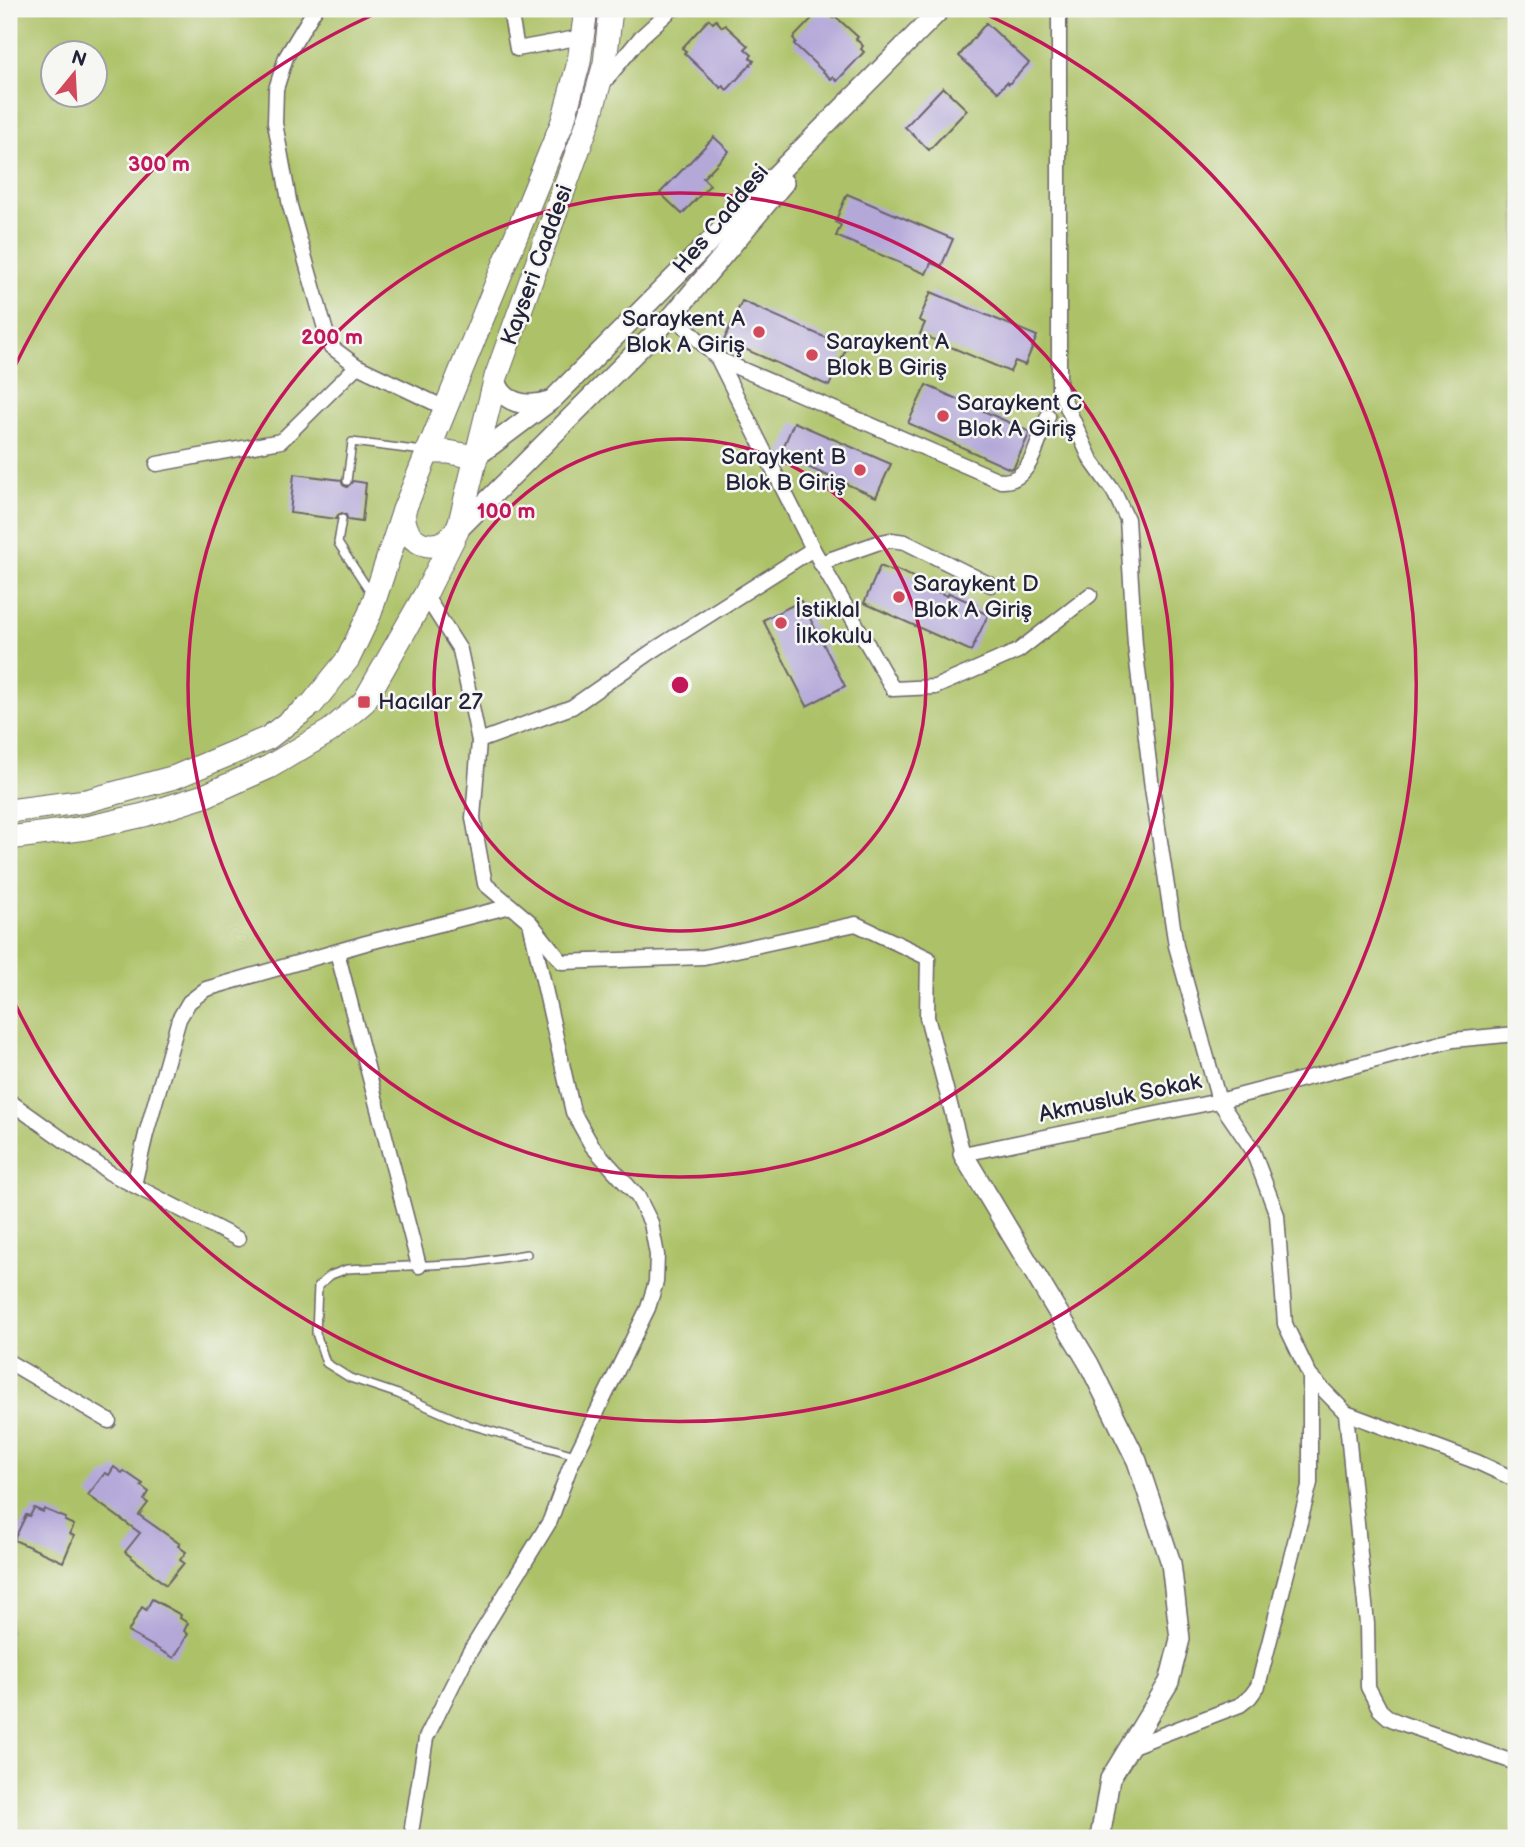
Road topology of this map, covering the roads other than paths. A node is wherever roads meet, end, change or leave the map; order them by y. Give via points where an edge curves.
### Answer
1 (315, 9) edge
2 (586, 9) edge
3 (611, 9) edge
4 (672, 9) edge
5 (941, 9) edge
6 (1059, 9) edge
7 (510, 10) edge
8 (583, 37) junction
9 (867, 82) junction
10 (598, 90) junction
11 (673, 315) junction
12 (718, 359) junction
13 (357, 366) junction
14 (496, 377) junction
15 (554, 399) junction
16 (445, 408) junction
17 (1048, 416) dead end
18 (427, 452) junction
19 (476, 457) junction
20 (157, 464) dead end
21 (347, 481) dead end
22 (405, 506) junction
23 (342, 519) dead end
24 (459, 526) junction
25 (817, 556) junction
26 (991, 585) dead end
27 (1090, 595) dead end
28 (425, 596) junction
29 (375, 598) junction
30 (479, 741) junction
31 (9, 811) edge
32 (9, 838) edge
33 (511, 906) junction
34 (530, 922) junction
35 (337, 951) junction
36 (1516, 1034) edge
37 (9, 1101) edge
38 (1219, 1101) junction
39 (963, 1154) junction
40 (134, 1185) junction
41 (238, 1239) dead end
42 (527, 1254) dead end
43 (419, 1266) junction
44 (9, 1362) edge
45 (1310, 1376) junction
46 (1346, 1413) junction
47 (109, 1422) dead end
48 (576, 1455) junction
49 (1516, 1479) edge
50 (1130, 1747) junction
51 (1516, 1763) edge
52 (412, 1827) dead end
53 (1100, 1838) edge

1 - 13 street via 285,57 276,89 275,123 290,206 330,346
2 - 8 main road, Kayseri Caddesi
3 - 10 main road, Kayseri Caddesi
4 - 10 street via 641,37
5 - 9 street, Hes Caddesi
6 - 38 street via 1059,389 1091,460 1127,519 1135,645 1176,946
7 - 8 street via 517,49
8 - 16 main road, Kayseri Caddesi via 563,121
9 - 11 street, Hes Caddesi
9 - 15 street, Hes Caddesi
10 - 14 main road, Kayseri Caddesi
11 - 12 street
11 - 24 street, Hes Caddesi
12 - 17 street via 1001,481 1015,480 1026,470
12 - 25 street
13 - 16 street
13 - 20 street via 281,441
14 - 15 street via 501,392 515,402 539,404
14 - 19 main road, Kayseri Caddesi
15 - 19 street, Hes Caddesi
16 - 18 main road, Kayseri Caddesi
18 - 19 main road
18 - 21 lane via 352,442
18 - 22 main road, Kayseri Caddesi
19 - 24 main road, Kayseri Caddesi
22 - 24 main road via 405,527 422,544 446,542
22 - 29 main road, Kayseri Caddesi
23 - 29 lane via 338,543
24 - 28 main road, Kayseri Caddesi
25 - 26 street via 891,540 905,542
25 - 27 street via 893,689 935,687 1018,651
25 - 30 street via 654,650 572,707
28 - 30 street via 460,650
28 - 32 main road, Kayseri Caddesi via 364,702 330,730 269,766 204,796 144,816
29 - 31 main road, Kayseri Caddesi via 348,659 312,704 268,738 175,777 86,801
30 - 33 street via 473,818 485,884
33 - 34 street
33 - 35 street
34 - 39 street via 562,962 704,957 856,924 928,958 927,1017
34 - 48 street via 573,1112 592,1146 638,1197 651,1223 657,1255 656,1282 648,1308
35 - 40 street via 206,989 189,1002 179,1019
35 - 43 street
36 - 38 street via 1453,1040
37 - 40 street
38 - 39 street, Akmusluk Sokak
38 - 45 street, Akmusluk Sokak via 1252,1149 1277,1215 1285,1324
39 - 50 street via 1089,1364 1137,1461 1171,1563 1180,1639 1169,1682
40 - 41 street
42 - 43 lane
43 - 48 lane via 347,1269 318,1286 316,1333 326,1363 350,1378 467,1424
44 - 47 street
45 - 46 street, Akmusluk Sokak
45 - 50 street via 1310,1483 1258,1686 1240,1705
46 - 49 street, Akmusluk Sokak
46 - 51 street via 1367,1625 1368,1687 1373,1699 1389,1718
48 - 52 street via 550,1521 466,1658 426,1738
50 - 53 street via 1111,1779

